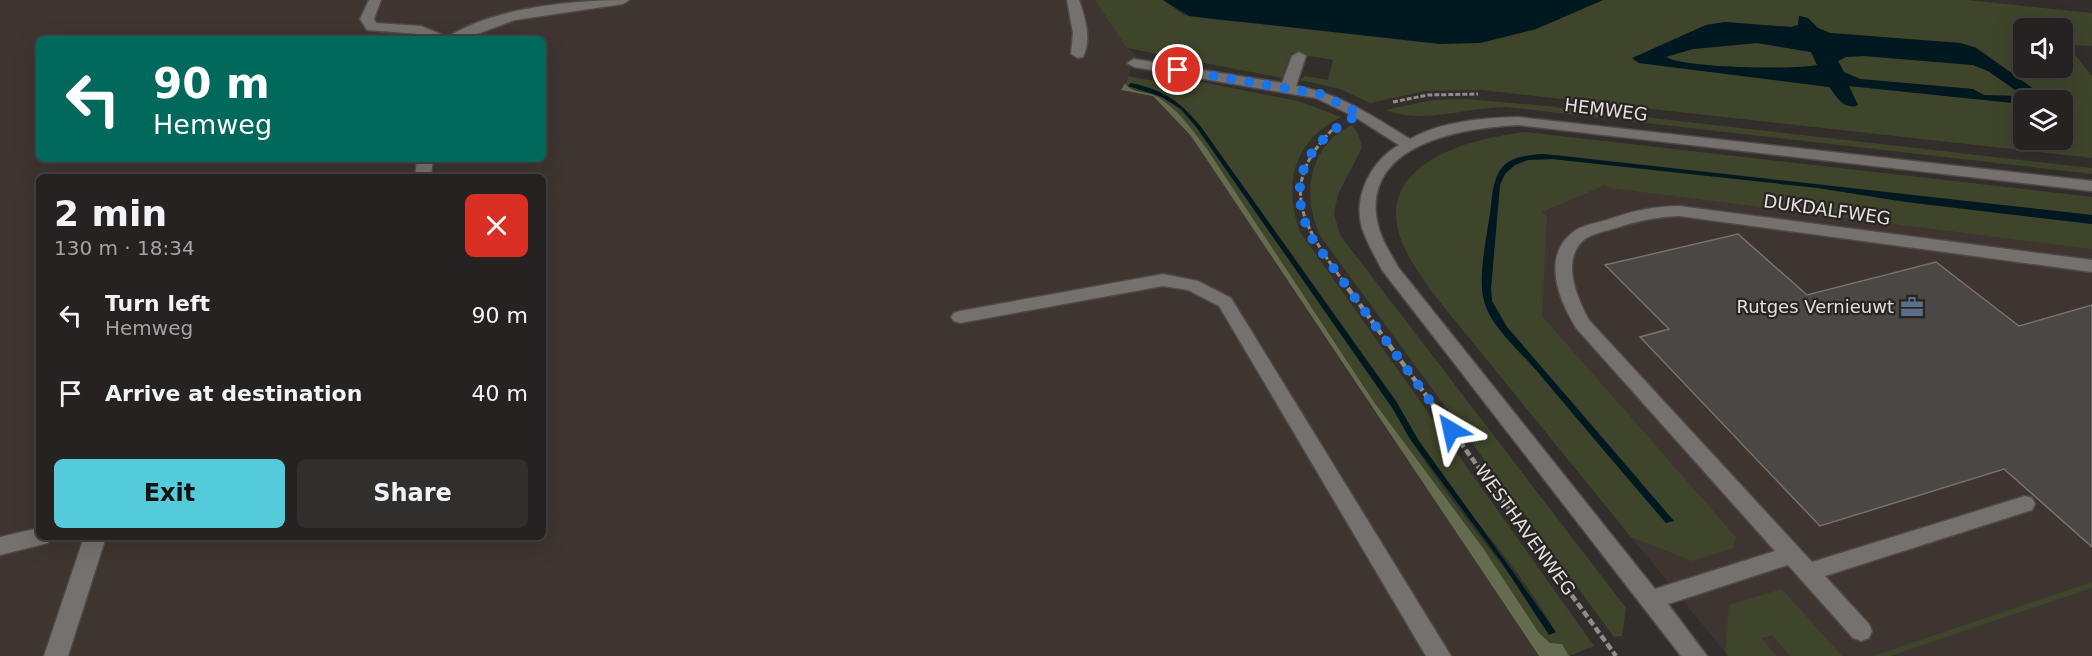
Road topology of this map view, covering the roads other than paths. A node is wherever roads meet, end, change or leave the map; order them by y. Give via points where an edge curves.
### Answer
1 (375, 0) edge
2 (623, 0) edge
3 (1073, 0) edge
4 (435, 36) edge
5 (458, 36) edge
6 (1078, 54) dead end
7 (1299, 56) dead end
8 (1134, 63) dead end
9 (1288, 88) junction
10 (1410, 145) junction
11 (2092, 186) edge
12 (2092, 266) edge
13 (960, 317) dead end
14 (2025, 504) dead end
15 (36, 538) edge
16 (94, 540) edge
17 (0, 546) edge
18 (1792, 555) junction
19 (1808, 573) junction
20 (1651, 600) junction
21 (1861, 631) dead end
22 (56, 656) edge
23 (1439, 656) edge
24 (1695, 656) edge

1 - 4 street via 367,20 372,27 421,30
2 - 5 street via 510,18
3 - 6 street via 1078,18
7 - 9 street
8 - 9 street
9 - 10 street via 1320,94
10 - 11 street, HEMWEG via 1465,124 1526,121
10 - 20 street via 1382,168 1368,198 1372,234 1391,270
12 - 18 street, DUKDALFWEG via 1678,211 1642,213 1580,235 1567,252 1564,265 1567,296 1582,324
13 - 23 street via 1163,280 1192,285 1225,302
14 - 19 street
15 - 17 street
16 - 22 street
18 - 19 street
18 - 20 street
19 - 21 street
20 - 24 street

